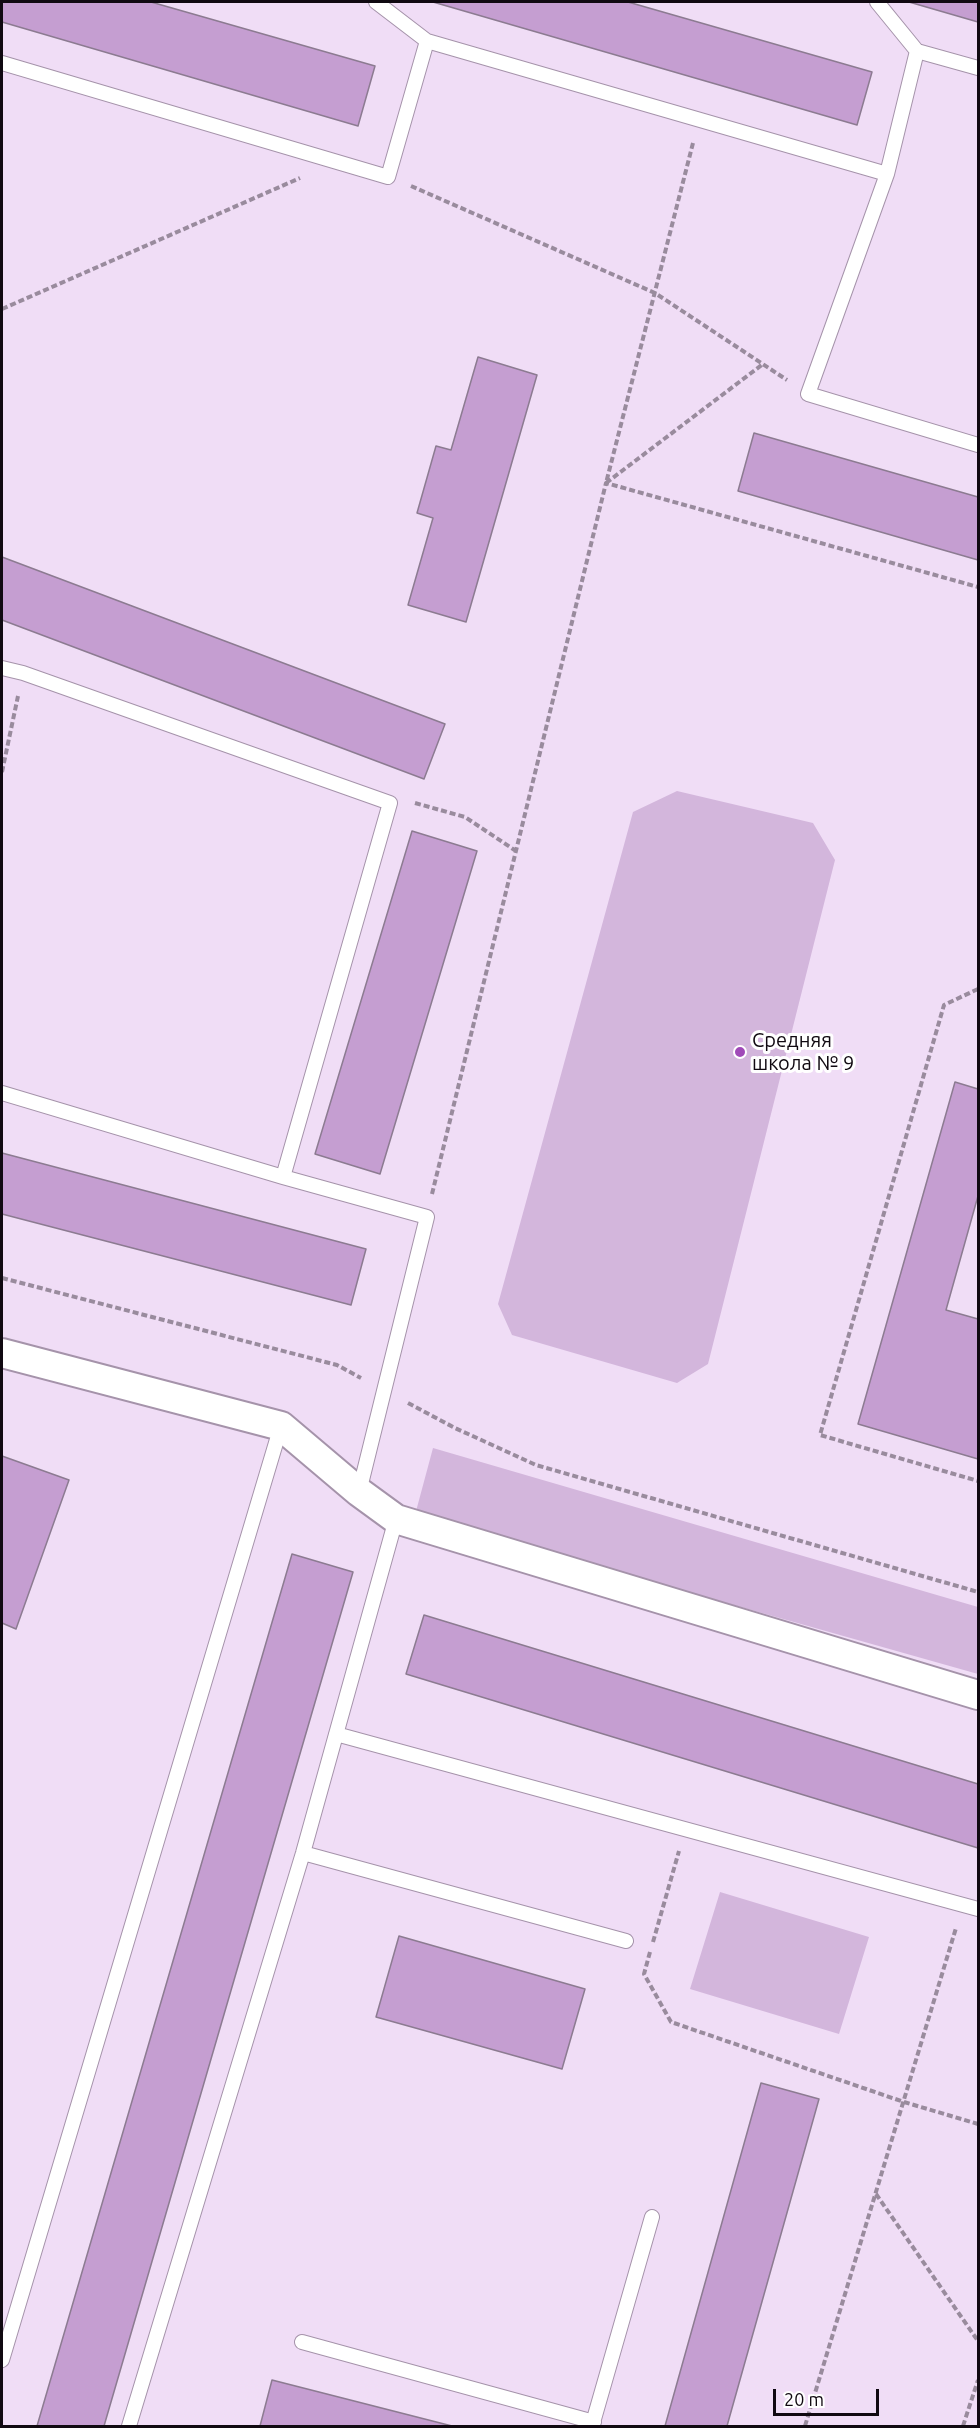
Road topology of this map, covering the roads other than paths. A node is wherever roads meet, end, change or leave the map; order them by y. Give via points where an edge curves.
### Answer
1 (376, 2) edge
2 (877, 2) edge
3 (427, 41) junction
4 (916, 51) junction
5 (2, 63) edge
6 (978, 68) edge
7 (887, 174) junction
8 (978, 445) edge
9 (2, 668) edge
10 (2, 1093) edge
11 (283, 1177) junction
12 (2, 1353) edge
13 (282, 1426) junction
14 (359, 1492) junction
15 (396, 1519) junction
16 (978, 1695) edge
17 (336, 1734) junction
18 (303, 1853) junction
19 (978, 1910) edge
20 (626, 1941) dead end
21 (652, 2217) dead end
22 (302, 2342) dead end
23 (2, 2360) edge
24 (593, 2424) edge
25 (129, 2427) edge

1 - 3 lane
2 - 4 lane
3 - 5 lane via 388,177
3 - 7 lane
4 - 6 lane
4 - 7 lane
7 - 8 lane via 808,394
9 - 11 lane via 390,803
10 - 11 lane
11 - 14 lane via 427,1217
12 - 13 street
13 - 14 street
13 - 23 lane
14 - 15 street
15 - 16 street
15 - 17 lane
17 - 18 lane
17 - 19 lane
18 - 20 lane
18 - 25 lane
21 - 24 lane
22 - 24 lane

